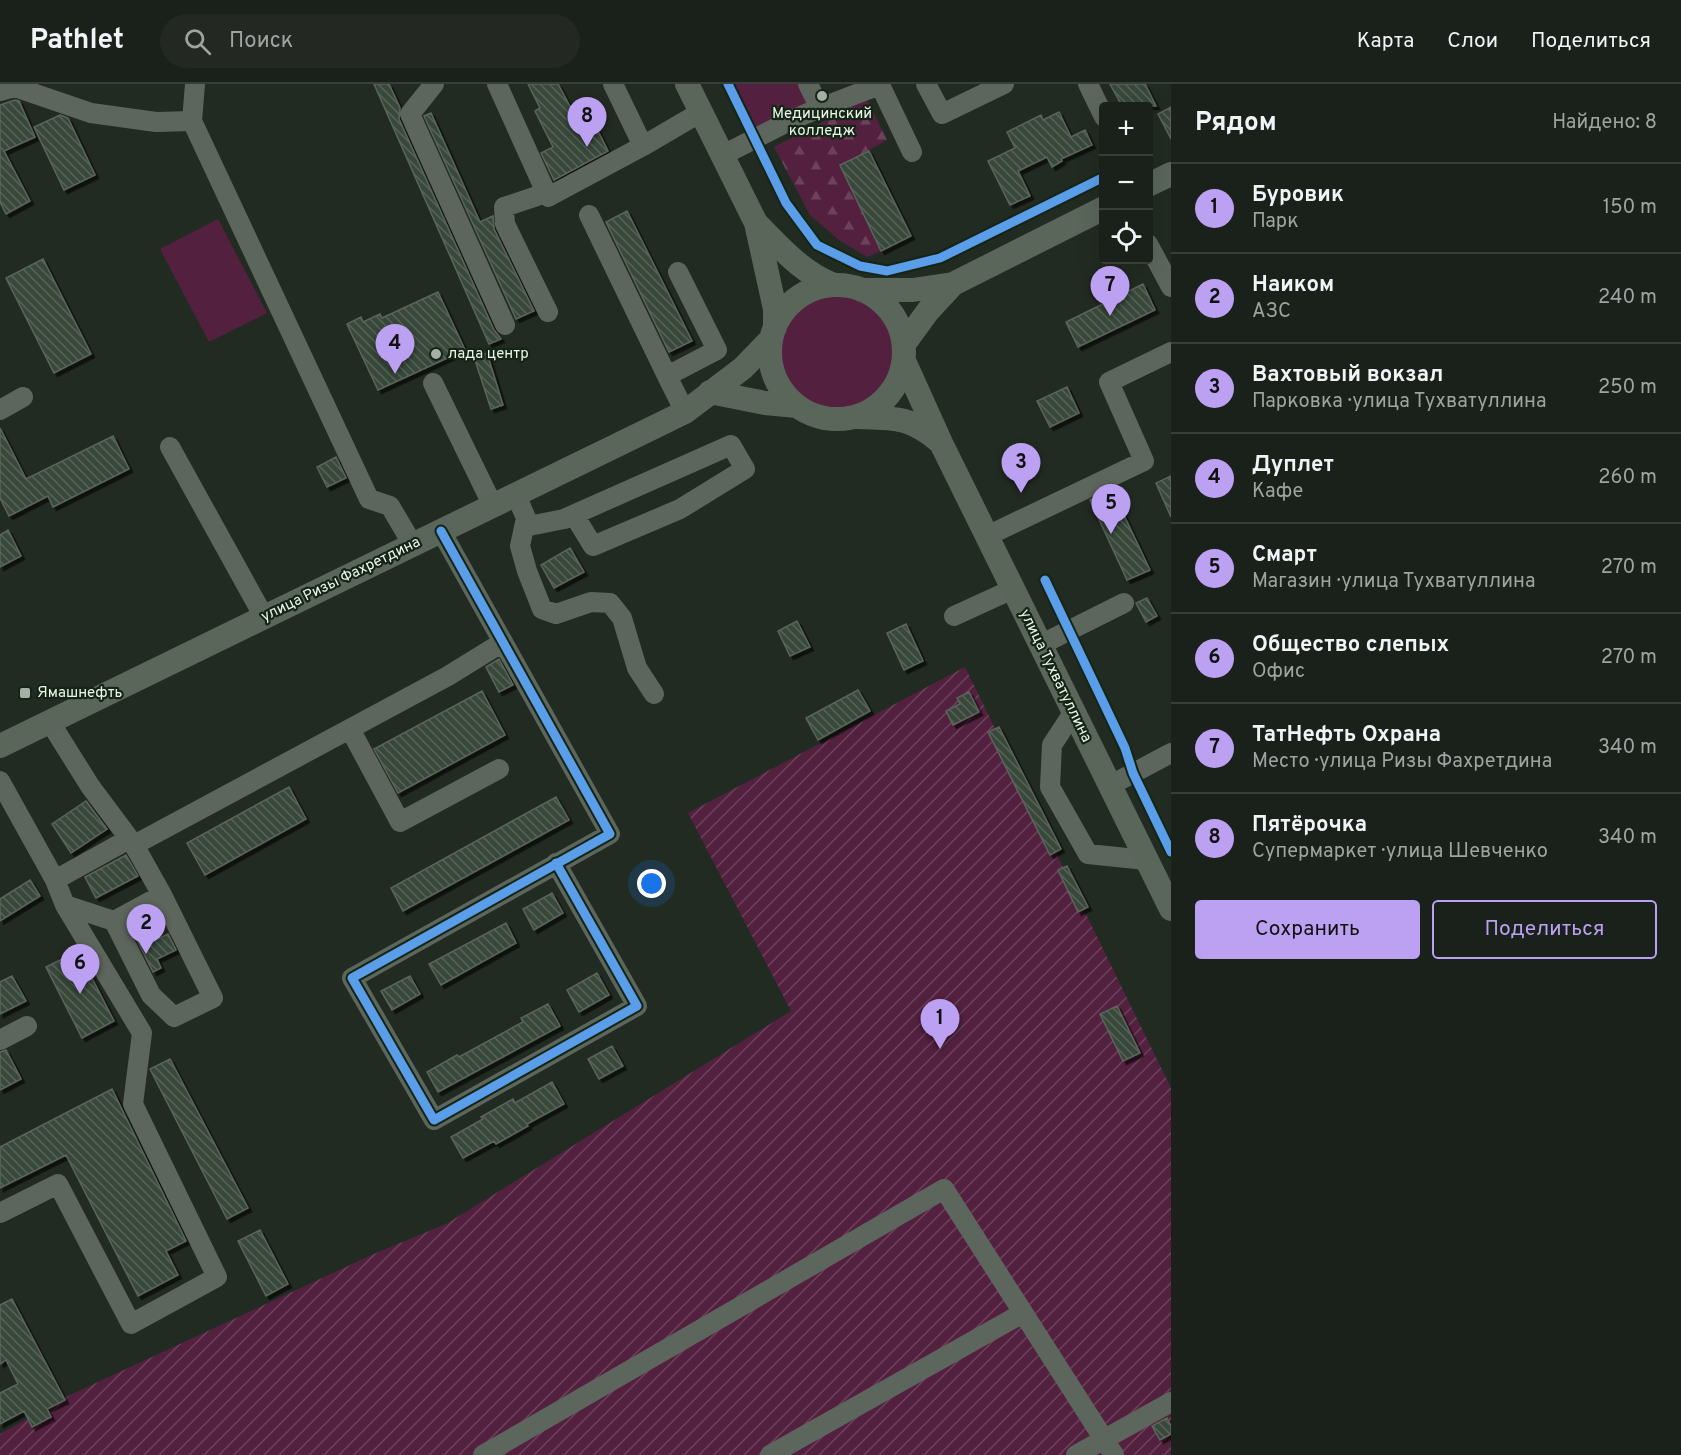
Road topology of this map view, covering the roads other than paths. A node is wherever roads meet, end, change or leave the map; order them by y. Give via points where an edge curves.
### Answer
1 (195, 84) edge
2 (434, 84) edge
3 (497, 84) edge
4 (613, 84) edge
5 (687, 84) edge
6 (808, 84) edge
7 (881, 84) edge
8 (926, 84) edge
9 (1004, 84) edge
10 (1088, 84) edge
11 (0, 91) edge
12 (1099, 107) edge
13 (820, 108) junction
14 (701, 112) junction
15 (192, 122) junction
16 (643, 146) junction
17 (912, 152) dead end
18 (723, 155) junction
19 (1171, 174) edge
20 (1153, 183) edge
21 (546, 193) junction
22 (1100, 210) edge
23 (590, 215) dead end
24 (756, 223) junction
25 (1153, 252) edge
26 (678, 272) dead end
27 (954, 284) junction
28 (834, 285) junction
29 (1171, 287) edge
30 (862, 290) junction
31 (548, 312) dead end
32 (505, 325) dead end
33 (773, 333) junction
34 (904, 352) junction
35 (1171, 352) edge
36 (667, 376) junction
37 (433, 383) dead end
38 (710, 392) junction
39 (23, 397) dead end
40 (797, 406) junction
41 (0, 410) edge
42 (685, 412) junction
43 (856, 417) junction
44 (941, 443) junction
45 (170, 447) dead end
46 (516, 495) junction
47 (493, 506) junction
48 (574, 514) junction
49 (524, 527) junction
50 (441, 531) junction
51 (987, 536) junction
52 (413, 545) junction
53 (1013, 589) junction
54 (1124, 603) dead end
55 (954, 616) dead end
56 (264, 617) junction
57 (503, 642) junction
58 (1040, 645) junction
59 (654, 694) dead end
60 (1073, 713) junction
61 (50, 722) junction
62 (350, 729) junction
63 (0, 746) edge
64 (1171, 753) edge
65 (499, 769) dead end
66 (0, 782) edge
67 (1109, 786) junction
68 (132, 842) junction
69 (1146, 860) junction
70 (556, 863) junction
71 (55, 880) junction
72 (162, 895) junction
73 (65, 906) junction
74 (1171, 909) edge
75 (114, 921) junction
76 (27, 1026) dead end
77 (0, 1040) edge
78 (0, 1214) edge
79 (1023, 1313) junction
80 (1171, 1402) edge
81 (1109, 1447) edge
82 (483, 1455) edge
83 (770, 1455) edge
84 (1076, 1455) edge

1 - 15 street
2 - 32 street via 410,114
3 - 21 street
4 - 16 street
5 - 14 main road
6 - 13 street
7 - 13 street
7 - 17 street
8 - 9 street via 942,114
10 - 12 street
11 - 15 street via 15,87 91,113 156,122
13 - 18 street
14 - 16 street
14 - 18 main road
15 - 52 street via 369,499 390,506
16 - 21 street via 548,197
18 - 24 main road
19 - 20 main road
21 - 31 street via 504,207 505,224
22 - 27 main road
23 - 36 street
24 - 28 main road via 797,264
24 - 33 main road via 775,309
25 - 29 street
26 - 36 street via 717,350
27 - 30 main road via 913,290
27 - 34 main road via 928,311
28 - 30 main road
28 - 33 main road via 815,288 798,297 784,310
30 - 34 main road via 891,311 902,332
33 - 38 main road, улица Ризы Фахретдина via 743,368
33 - 40 main road via 770,358 774,376 783,393
34 - 43 main road via 900,376 888,396 871,411
34 - 44 main road, улица Тухватуллина
35 - 51 street via 1109,382 1144,461
36 - 42 street
37 - 47 street
38 - 40 main road
38 - 42 main road, улица Ризы Фахретдина
39 - 41 street
40 - 43 main road via 825,419
42 - 46 main road, улица Ризы Фахретдина
43 - 44 main road via 907,421
44 - 51 main road, улица Тухватуллина
45 - 56 street
46 - 47 main road, улица Ризы Фахретдина
46 - 49 street via 526,518
47 - 50 main road, улица Ризы Фахретдина
48 - 48 street via 731,445 745,469 680,510 593,546
48 - 49 street
49 - 59 street via 520,546 542,609 556,614 591,602 610,603 622,618 637,668
50 - 52 main road, улица Ризы Фахретдина
50 - 57 street
51 - 53 main road, улица Тухватуллина
52 - 56 main road, улица Ризы Фахретдина
53 - 55 street
53 - 58 main road, улица Тухватуллина
54 - 58 street
56 - 61 main road, улица Ризы Фахретдина
57 - 62 street
57 - 70 street via 610,834
58 - 60 main road, улица Тухватуллина
60 - 67 main road, улица Тухватуллина
60 - 69 street via 1052,746 1050,787 1088,854
61 - 63 main road, улица Ризы Фахретдина
61 - 68 street via 90,786
62 - 65 street via 400,822
62 - 68 street
64 - 67 street
66 - 71 street
67 - 69 main road, улица Тухватуллина
68 - 71 street
68 - 72 street
69 - 74 main road, улица Тухватуллина
70 - 70 street via 637,1006 434,1120 352,978
71 - 73 street
72 - 75 street
72 - 75 street via 213,998 174,1017 151,995
73 - 75 street
73 - 78 street via 141,1033 133,1104 217,1277 131,1324 58,1184
76 - 77 street
79 - 81 street
79 - 82 street via 944,1189
79 - 83 street
80 - 81 street
81 - 84 street

